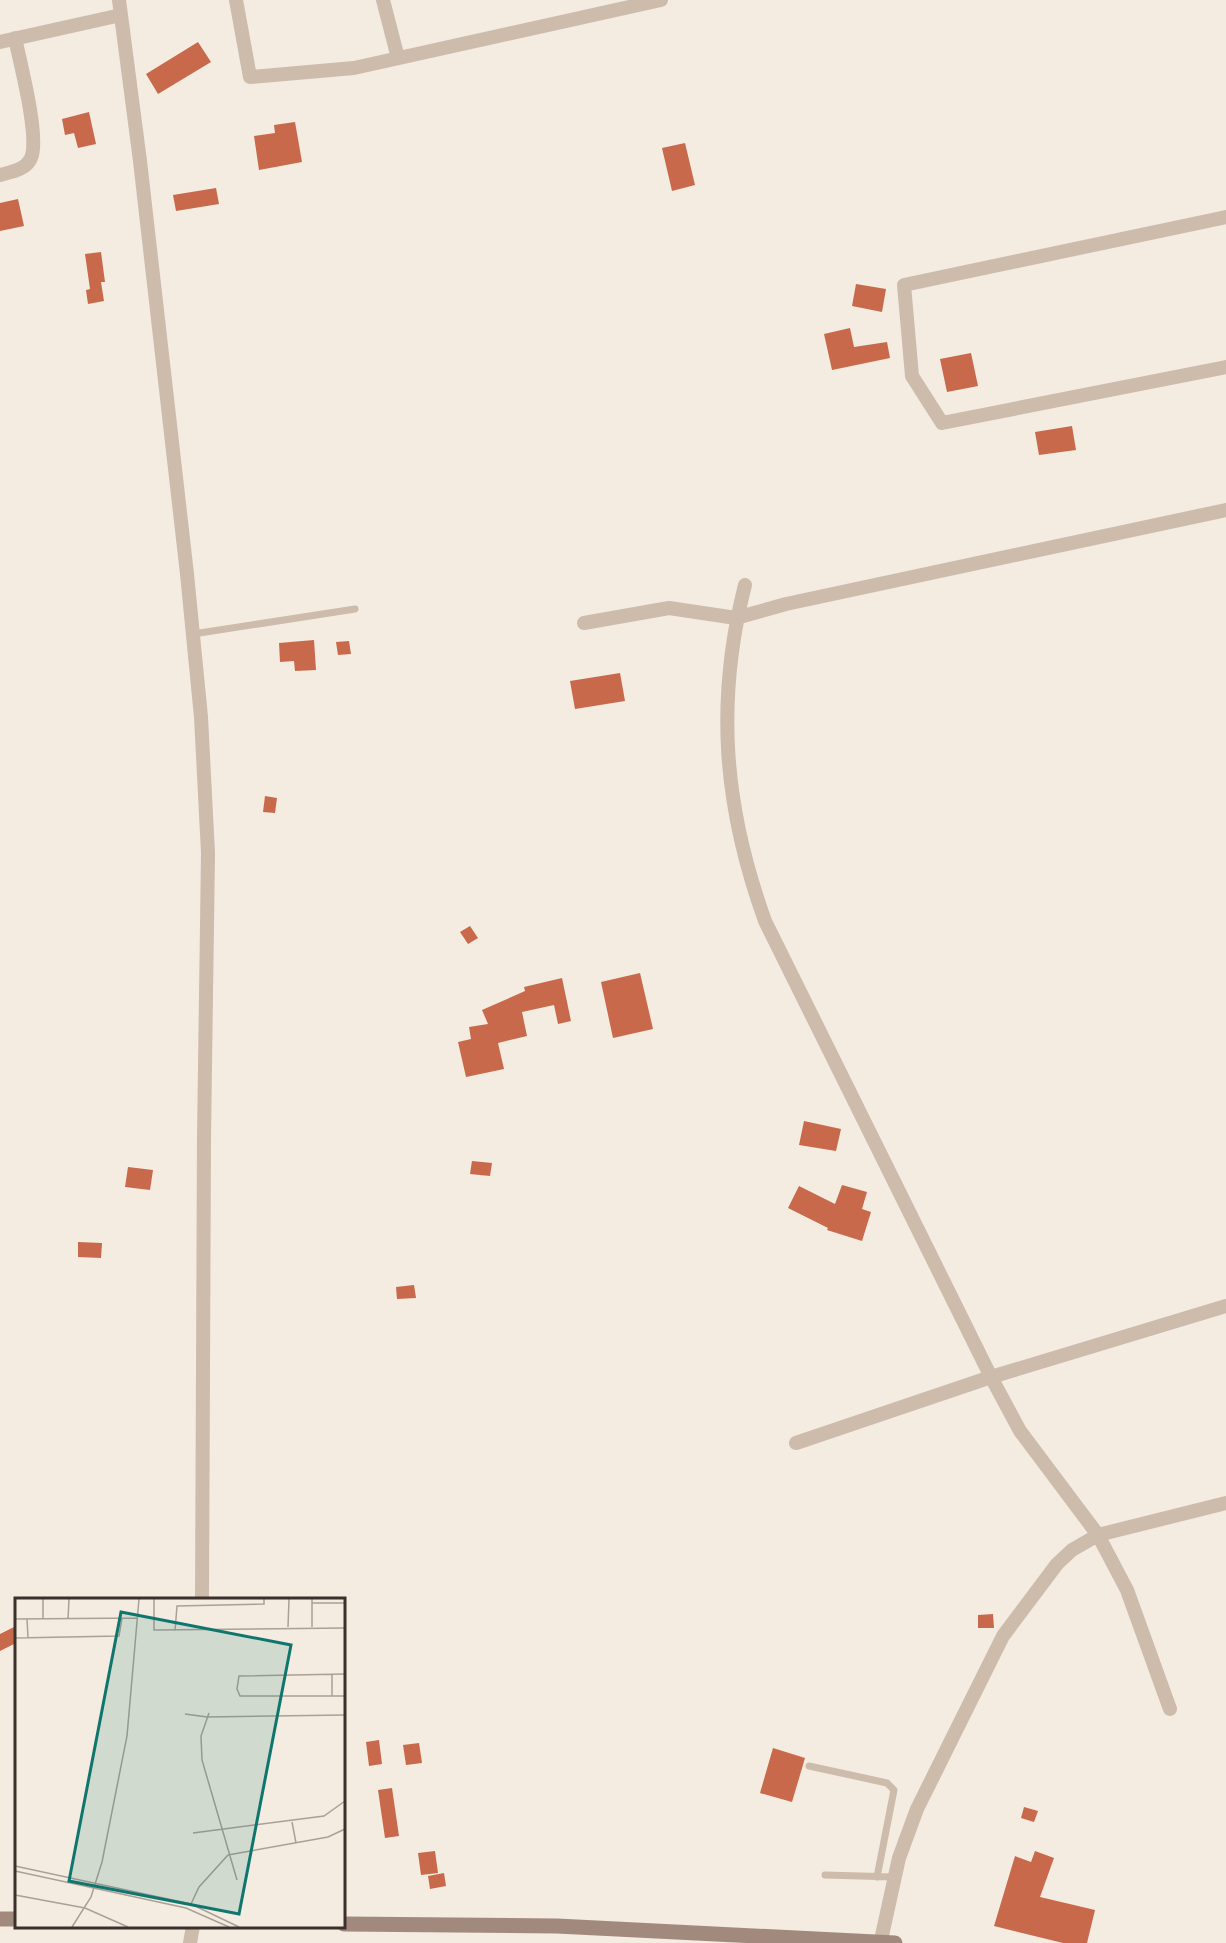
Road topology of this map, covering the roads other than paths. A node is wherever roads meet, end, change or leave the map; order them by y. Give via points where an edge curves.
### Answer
1 (119, 0) edge
2 (236, 0) edge
3 (383, 0) edge
4 (661, 0) edge
5 (121, 15) junction
6 (15, 38) junction
7 (0, 42) edge
8 (398, 58) junction
9 (0, 175) edge
10 (1226, 217) edge
11 (1226, 367) edge
12 (1226, 510) edge
13 (745, 585) dead end
14 (355, 609) dead end
15 (736, 618) junction
16 (584, 623) dead end
17 (193, 634) junction
18 (1226, 1306) edge
19 (991, 1377) junction
20 (796, 1443) dead end
21 (1226, 1503) edge
22 (1098, 1535) junction
23 (202, 1598) edge
24 (1170, 1709) dead end
25 (809, 1766) dead end
26 (825, 1875) dead end
27 (877, 1876) junction
28 (895, 1877) junction
29 (345, 1924) edge
30 (193, 1928) edge
31 (888, 1942) edge
32 (190, 1943) edge

1 - 5 street
2 - 8 street via 250,77 354,68
3 - 8 street
4 - 8 street
5 - 6 street
5 - 17 street
6 - 7 street
6 - 9 street via 33,132 31,158 18,171
10 - 11 street via 904,285 912,376 942,423
12 - 15 street
13 - 15 street
14 - 17 lane
15 - 16 street via 669,608
15 - 19 street via 730,650 727,757 749,876 765,921
17 - 23 street via 208,853
18 - 19 street
19 - 20 street
19 - 22 street via 1020,1431
21 - 22 street
22 - 24 street via 1127,1590
22 - 28 street via 1057,1564 1003,1636 917,1809
25 - 27 lane via 887,1783 894,1790
26 - 27 lane
27 - 28 lane
28 - 31 street
29 - 31 main road via 557,1926
30 - 32 street

